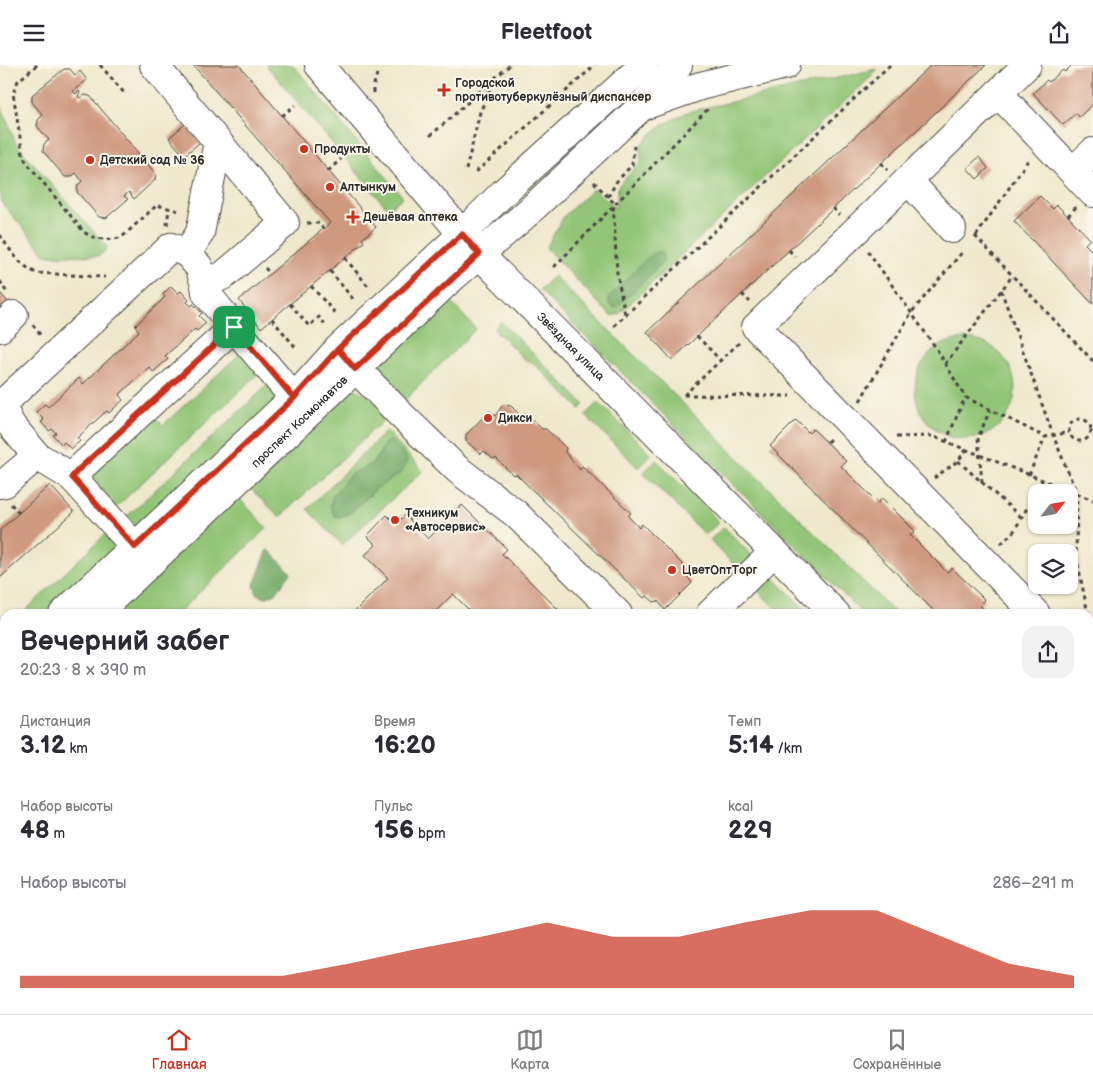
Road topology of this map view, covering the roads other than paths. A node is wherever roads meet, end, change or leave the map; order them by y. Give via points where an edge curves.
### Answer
1 (154, 65) edge
2 (319, 65) edge
3 (644, 65) edge
4 (678, 65) edge
5 (786, 65) edge
6 (1027, 65) edge
7 (998, 93) junction
8 (641, 107) junction
9 (218, 142) junction
10 (1093, 152) edge
11 (1073, 171) junction
12 (908, 180) junction
13 (1093, 193) edge
14 (964, 233) road end
15 (470, 244) junction
16 (187, 253) junction
17 (206, 283) junction
18 (234, 327) junction
19 (346, 359) junction
20 (294, 398) junction
21 (1, 404) edge
22 (37, 456) junction
23 (72, 477) junction
24 (0, 485) edge
25 (774, 552) junction
26 (142, 555) junction
27 (70, 609) edge
28 (100, 609) edge
29 (613, 609) edge
30 (715, 609) edge
31 (831, 609) edge
32 (1031, 609) edge

1 - 9 street
2 - 15 street, Звёздная улица
3 - 15 street, проспект Космонавтов via 504,192
4 - 8 street, проспект Космонавтов
5 - 8 street via 700,85
6 - 7 street
7 - 11 street
7 - 12 street
8 - 15 street, проспект Космонавтов via 525,215
9 - 16 street via 200,233
9 - 17 street via 285,223 224,275
10 - 11 street
11 - 13 street
12 - 14 street
12 - 32 street via 756,327
15 - 19 street, проспект Космонавтов
15 - 25 street, Звёздная улица
16 - 17 street via 199,267
16 - 21 street via 171,247
17 - 18 street via 206,293
18 - 20 street
18 - 23 street
19 - 20 street, проспект Космонавтов
19 - 26 street, проспект Космонавтов
19 - 29 street via 457,469 516,514
20 - 26 street, проспект Космонавтов
21 - 22 street via 11,425
22 - 23 street
22 - 24 street
23 - 26 street
25 - 30 street
25 - 31 street, Звёздная улица
26 - 27 street, проспект Космонавтов
26 - 28 street, проспект Космонавтов

